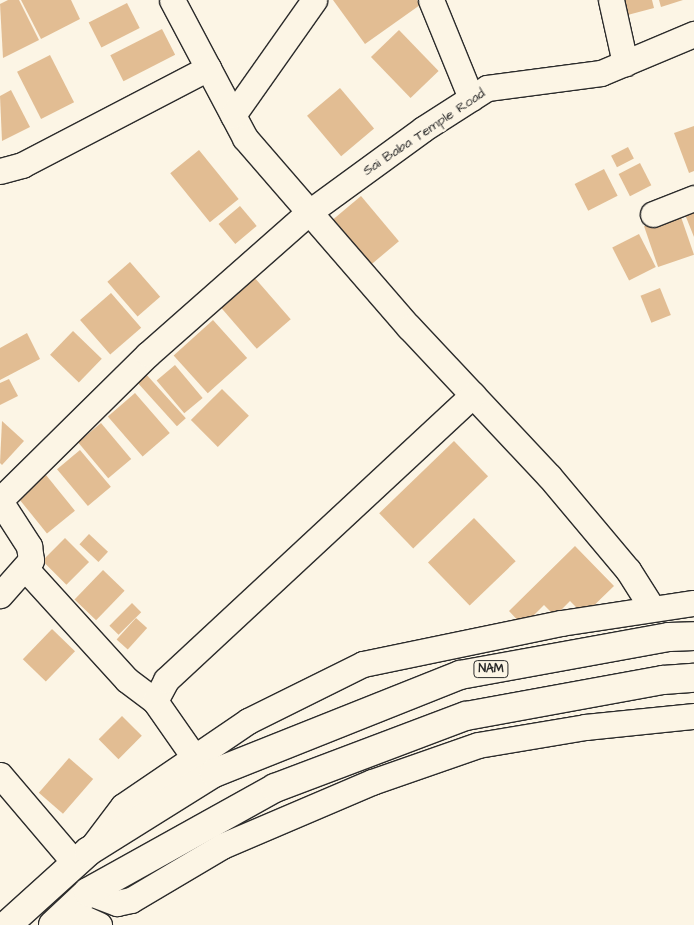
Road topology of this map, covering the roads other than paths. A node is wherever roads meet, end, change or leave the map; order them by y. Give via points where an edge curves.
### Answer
1 (172, 0) edge
2 (314, 0) edge
3 (431, 0) edge
4 (611, 0) edge
5 (694, 34) edge
6 (625, 63) junction
7 (208, 68) junction
8 (471, 98) junction
9 (233, 115) junction
10 (0, 171) edge
11 (694, 198) edge
12 (308, 213) junction
13 (653, 214) dead end
14 (473, 395) junction
15 (0, 500) edge
16 (25, 568) junction
17 (0, 595) edge
18 (694, 603) edge
19 (652, 608) junction
20 (694, 636) edge
21 (694, 678) edge
22 (155, 701) junction
23 (694, 716) edge
24 (194, 757) junction
25 (0, 775) edge
26 (82, 857) junction
27 (88, 892) junction
28 (60, 918) edge
29 (7, 925) edge
30 (99, 925) edge

1 - 7 street
2 - 9 street
3 - 8 street
4 - 6 street
5 - 6 street, Sai Baba Temple Road
6 - 8 street, Sai Baba Temple Road via 601,73 487,88
7 - 9 street
7 - 10 street via 22,165
8 - 12 street, Sai Baba Temple Road
9 - 12 street via 245,138
11 - 13 street
12 - 14 street
12 - 15 street, Sai Baba Temple Road via 148,354
14 - 19 street via 598,534 628,570
14 - 22 street via 166,680
15 - 16 street via 29,546 31,560
16 - 17 street
16 - 22 street via 126,680
18 - 19 street
19 - 24 street via 363,664 248,721
20 - 26 highway, NAM via 669,637 460,675 214,773
21 - 27 highway via 663,680 466,716 275,788
22 - 24 street
23 - 27 street via 585,727 478,745 372,782 222,846 131,900 112,902
24 - 26 street via 123,806
25 - 26 street
26 - 29 highway, NAM
27 - 28 highway
28 - 30 street

